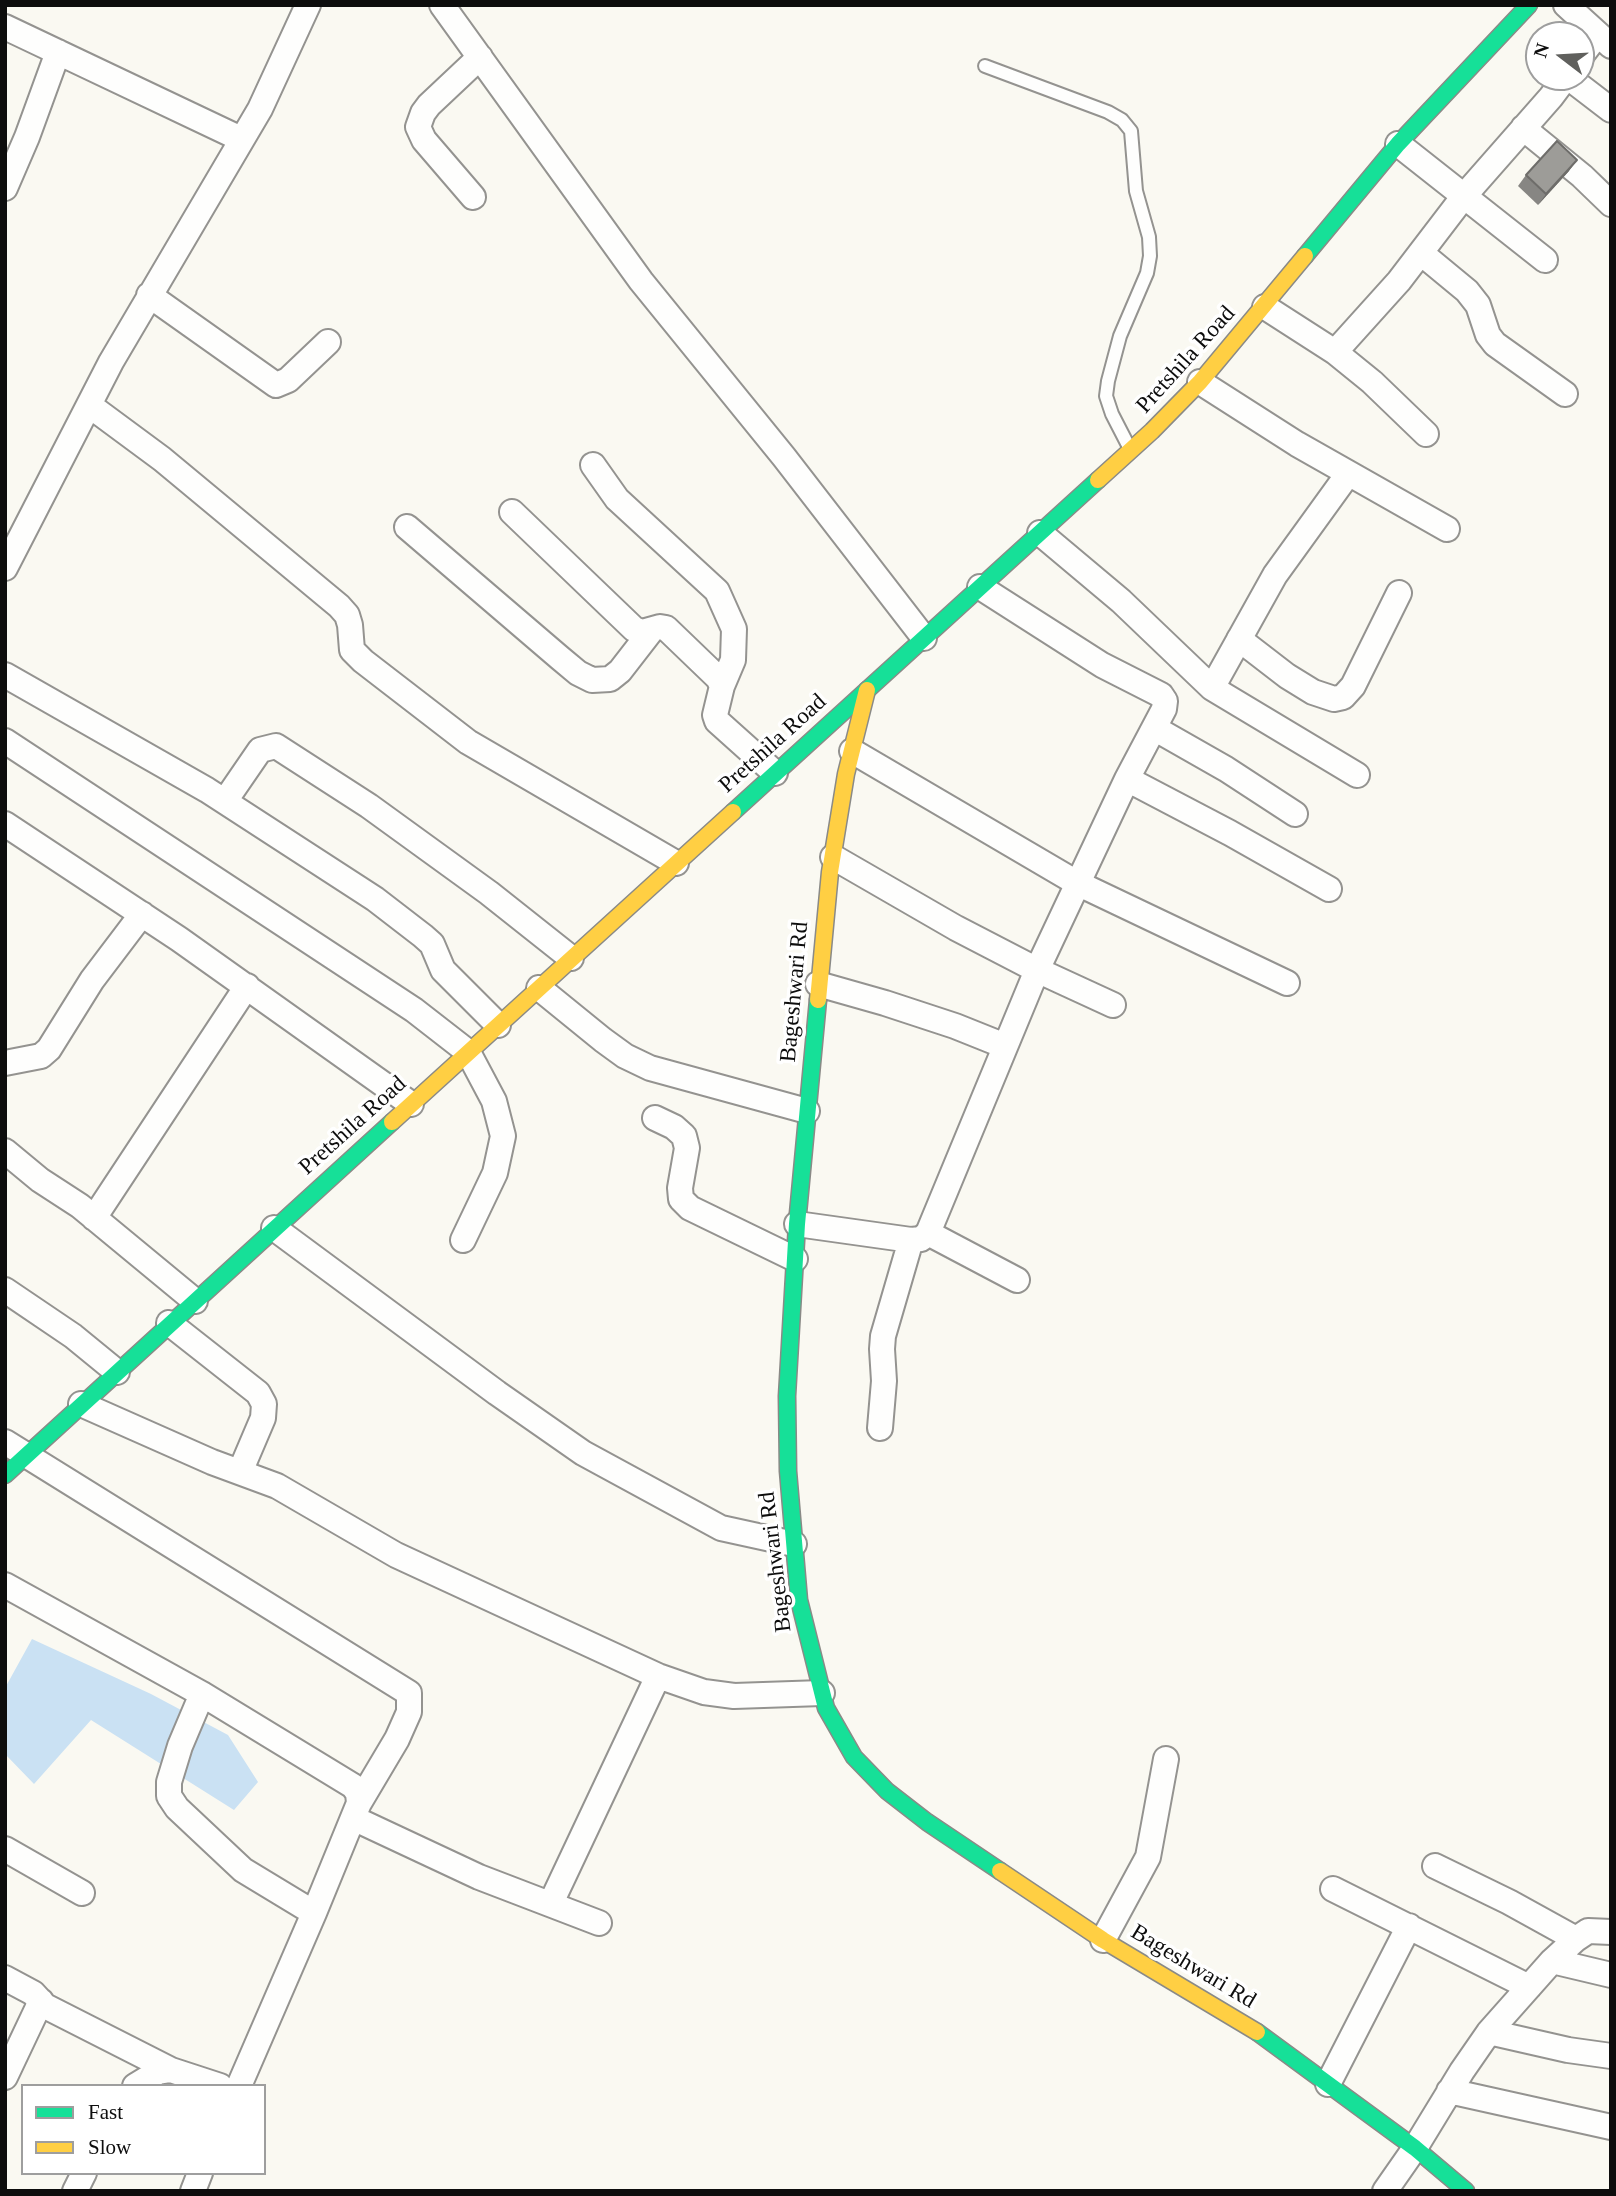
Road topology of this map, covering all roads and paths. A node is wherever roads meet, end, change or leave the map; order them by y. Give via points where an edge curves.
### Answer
1 (308, 5) edge
2 (442, 5) edge
3 (1529, 5) edge
4 (1566, 5) edge
5 (5, 27) edge
6 (1604, 41) edge
7 (58, 52) junction
8 (480, 57) junction
9 (985, 66) dead end
10 (1555, 91) edge
11 (1586, 91) edge
12 (1611, 110) edge
13 (1523, 128) junction
14 (242, 139) junction
15 (1398, 144) junction
16 (5, 188) edge
17 (1464, 196) junction
18 (473, 197) dead end
19 (1611, 204) edge
20 (1420, 253) junction
21 (1545, 260) dead end
22 (149, 295) junction
23 (1265, 307) junction
24 (328, 342) dead end
25 (1335, 352) junction
26 (1200, 382) junction
27 (1565, 394) dead end
28 (89, 405) junction
29 (1426, 434) dead end
30 (1131, 450) junction
31 (593, 465) dead end
32 (1348, 474) junction
33 (512, 512) dead end
34 (407, 527) dead end
35 (1447, 529) dead end
36 (1040, 533) junction
37 (5, 568) edge
38 (980, 587) junction
39 (1399, 593) dead end
40 (651, 631) junction
41 (924, 638) junction
42 (1239, 639) junction
43 (5, 675) edge
44 (722, 686) junction
45 (1212, 688) junction
46 (867, 690) junction
47 (1154, 728) junction
48 (5, 741) edge
49 (852, 751) junction
50 (775, 773) junction
51 (1357, 775) dead end
52 (1127, 779) junction
53 (225, 801) junction
54 (1295, 814) dead end
55 (5, 824) edge
56 (833, 858) junction
57 (676, 863) junction
58 (1077, 883) junction
59 (1329, 889) dead end
60 (142, 914) junction
61 (571, 958) junction
62 (1037, 970) junction
63 (1287, 983) dead end
64 (818, 984) junction
65 (247, 986) junction
66 (538, 988) junction
67 (1113, 1005) dead end
68 (498, 1025) junction
69 (1005, 1046) junction
70 (468, 1052) junction
71 (5, 1063) edge
72 (411, 1104) junction
73 (807, 1111) junction
74 (654, 1118) dead end
75 (5, 1151) edge
76 (94, 1218) junction
77 (797, 1224) junction
78 (274, 1228) junction
79 (920, 1236) junction
80 (463, 1240) dead end
81 (795, 1259) junction
82 (1017, 1280) dead end
83 (5, 1290) edge
84 (195, 1301) junction
85 (169, 1323) junction
86 (117, 1372) junction
87 (81, 1404) junction
88 (880, 1428) dead end
89 (15, 1448) edge
90 (240, 1472) junction
91 (5, 1475) edge
92 (794, 1544) junction
93 (5, 1585) edge
94 (658, 1676) junction
95 (822, 1693) junction
96 (202, 1694) junction
97 (1167, 1759) dead end
98 (356, 1811) junction
99 (5, 1849) edge
100 (1436, 1866) dead end
101 (1333, 1889) dead end
102 (82, 1893) dead end
103 (551, 1903) junction
104 (314, 1913) junction
105 (599, 1923) dead end
106 (1409, 1926) junction
107 (1611, 1931) edge
108 (1576, 1939) junction
109 (1103, 1940) junction
110 (1552, 1961) junction
111 (1611, 1975) edge
112 (5, 1978) edge
113 (1529, 1987) junction
114 (41, 2001) junction
115 (1489, 2032) junction
116 (1611, 2056) edge
117 (172, 2070) junction
118 (5, 2077) edge
119 (138, 2084) edge
120 (214, 2084) edge
121 (240, 2084) edge
122 (1328, 2084) junction
123 (1449, 2091) junction
124 (1611, 2127) edge
125 (1415, 2148) junction
126 (83, 2175) edge
127 (200, 2175) edge
128 (75, 2191) edge
129 (193, 2191) edge
130 (1385, 2191) edge
131 (1466, 2191) edge

1 - 14 street
2 - 8 street
3 - 15 street, Pretshila Road
4 - 6 street
5 - 7 street
7 - 14 street
7 - 16 street
8 - 18 street via 429,105 418,127
8 - 41 street via 641,281
9 - 30 lane via 1108,112 1130,131 1150,257 1120,336 1107,396
10 - 13 street
11 - 12 street
13 - 17 street
13 - 19 street
14 - 22 street
15 - 17 street
15 - 23 street, Pretshila Road
17 - 20 street
17 - 21 street
20 - 25 street
20 - 27 street via 1467,291 1495,344
22 - 24 street via 276,385 288,380
22 - 28 street
23 - 25 street
23 - 26 street, Pretshila Road
25 - 29 street
26 - 30 street, Pretshila Road
26 - 32 street
28 - 37 street
28 - 57 street via 162,459 339,606 351,625 352,650 363,661 468,742
30 - 36 street, Pretshila Road
31 - 44 street via 617,499 717,592 734,629 733,660
32 - 35 street
32 - 42 street via 1275,575
33 - 40 street via 626,622 642,632
34 - 40 street via 559,659 593,680 610,680
36 - 38 street, Pretshila Road
36 - 45 street via 1121,601
38 - 41 street, Pretshila Road
38 - 47 street via 1102,665 1161,695 1164,709
39 - 42 street via 1353,687 1343,697 1313,692
40 - 44 street via 666,628
41 - 46 street, Pretshila Road
42 - 45 street
43 - 53 street
44 - 50 street via 717,721
45 - 51 street
46 - 49 street, Bageshwari Rd
46 - 50 street, Pretshila Road
47 - 52 street
47 - 54 street
48 - 70 street via 414,1010
49 - 56 street, Bageshwari Rd
49 - 58 street
50 - 57 street, Pretshila Road
52 - 58 street
52 - 59 street
53 - 61 street via 260,750 276,746 369,806
53 - 68 street via 423,936 432,944 443,970
55 - 60 street
56 - 62 street
56 - 64 street, Bageshwari Rd
57 - 61 street, Pretshila Road
58 - 62 street
58 - 63 street
60 - 65 street
60 - 71 street via 92,980 49,1049 41,1056
61 - 66 street, Pretshila Road
62 - 67 street
62 - 69 street
64 - 69 street via 908,1010
64 - 73 street, Bageshwari Rd
65 - 72 street
65 - 76 street
66 - 68 street, Pretshila Road
66 - 73 street via 625,1056 650,1068
68 - 70 street, Pretshila Road
69 - 79 street
70 - 72 street, Pretshila Road
70 - 80 street via 495,1101 503,1136 495,1173
72 - 78 street, Pretshila Road
73 - 77 street, Bageshwari Rd
74 - 81 street via 684,1136 687,1149 680,1188 681,1199 690,1208
75 - 76 street
76 - 84 street
77 - 79 street
77 - 81 street, Bageshwari Rd
78 - 84 street, Pretshila Road
78 - 92 street via 583,1453 721,1528
79 - 82 street
79 - 88 street via 883,1336
81 - 92 street, Bageshwari Rd via 787,1396
83 - 86 street
84 - 85 street, Pretshila Road
85 - 86 street, Pretshila Road
85 - 90 street via 258,1393 264,1404
86 - 87 street, Pretshila Road
87 - 89 street, Pretshila Road
87 - 90 street
89 - 91 street, Pretshila Road
89 - 98 street via 409,1693 409,1712 397,1739
90 - 94 street via 277,1486 396,1555
92 - 95 street, Bageshwari Rd via 799,1600
93 - 96 street
94 - 95 street via 704,1692 734,1696
94 - 103 street
95 - 109 street, Bageshwari Rd via 854,1757 887,1791
96 - 98 street via 353,1786 358,1793
96 - 104 street via 180,1746 169,1796 235,1864
97 - 109 street via 1147,1857
98 - 103 street via 479,1877
98 - 104 street
99 - 102 street
100 - 108 street
101 - 106 street
103 - 105 street
104 - 121 street
106 - 113 street
106 - 122 street
107 - 108 street via 1588,1931
108 - 110 street
109 - 122 street, Bageshwari Rd via 1257,2032
110 - 111 street
110 - 113 street
112 - 114 street
113 - 115 street
114 - 117 street
114 - 118 street
115 - 116 street
115 - 123 street
117 - 119 street via 158,2072
117 - 120 street
122 - 125 street, Bageshwari Rd
123 - 124 street
123 - 125 street
125 - 130 street
125 - 131 street, Bageshwari Rd
126 - 128 street
127 - 129 street

